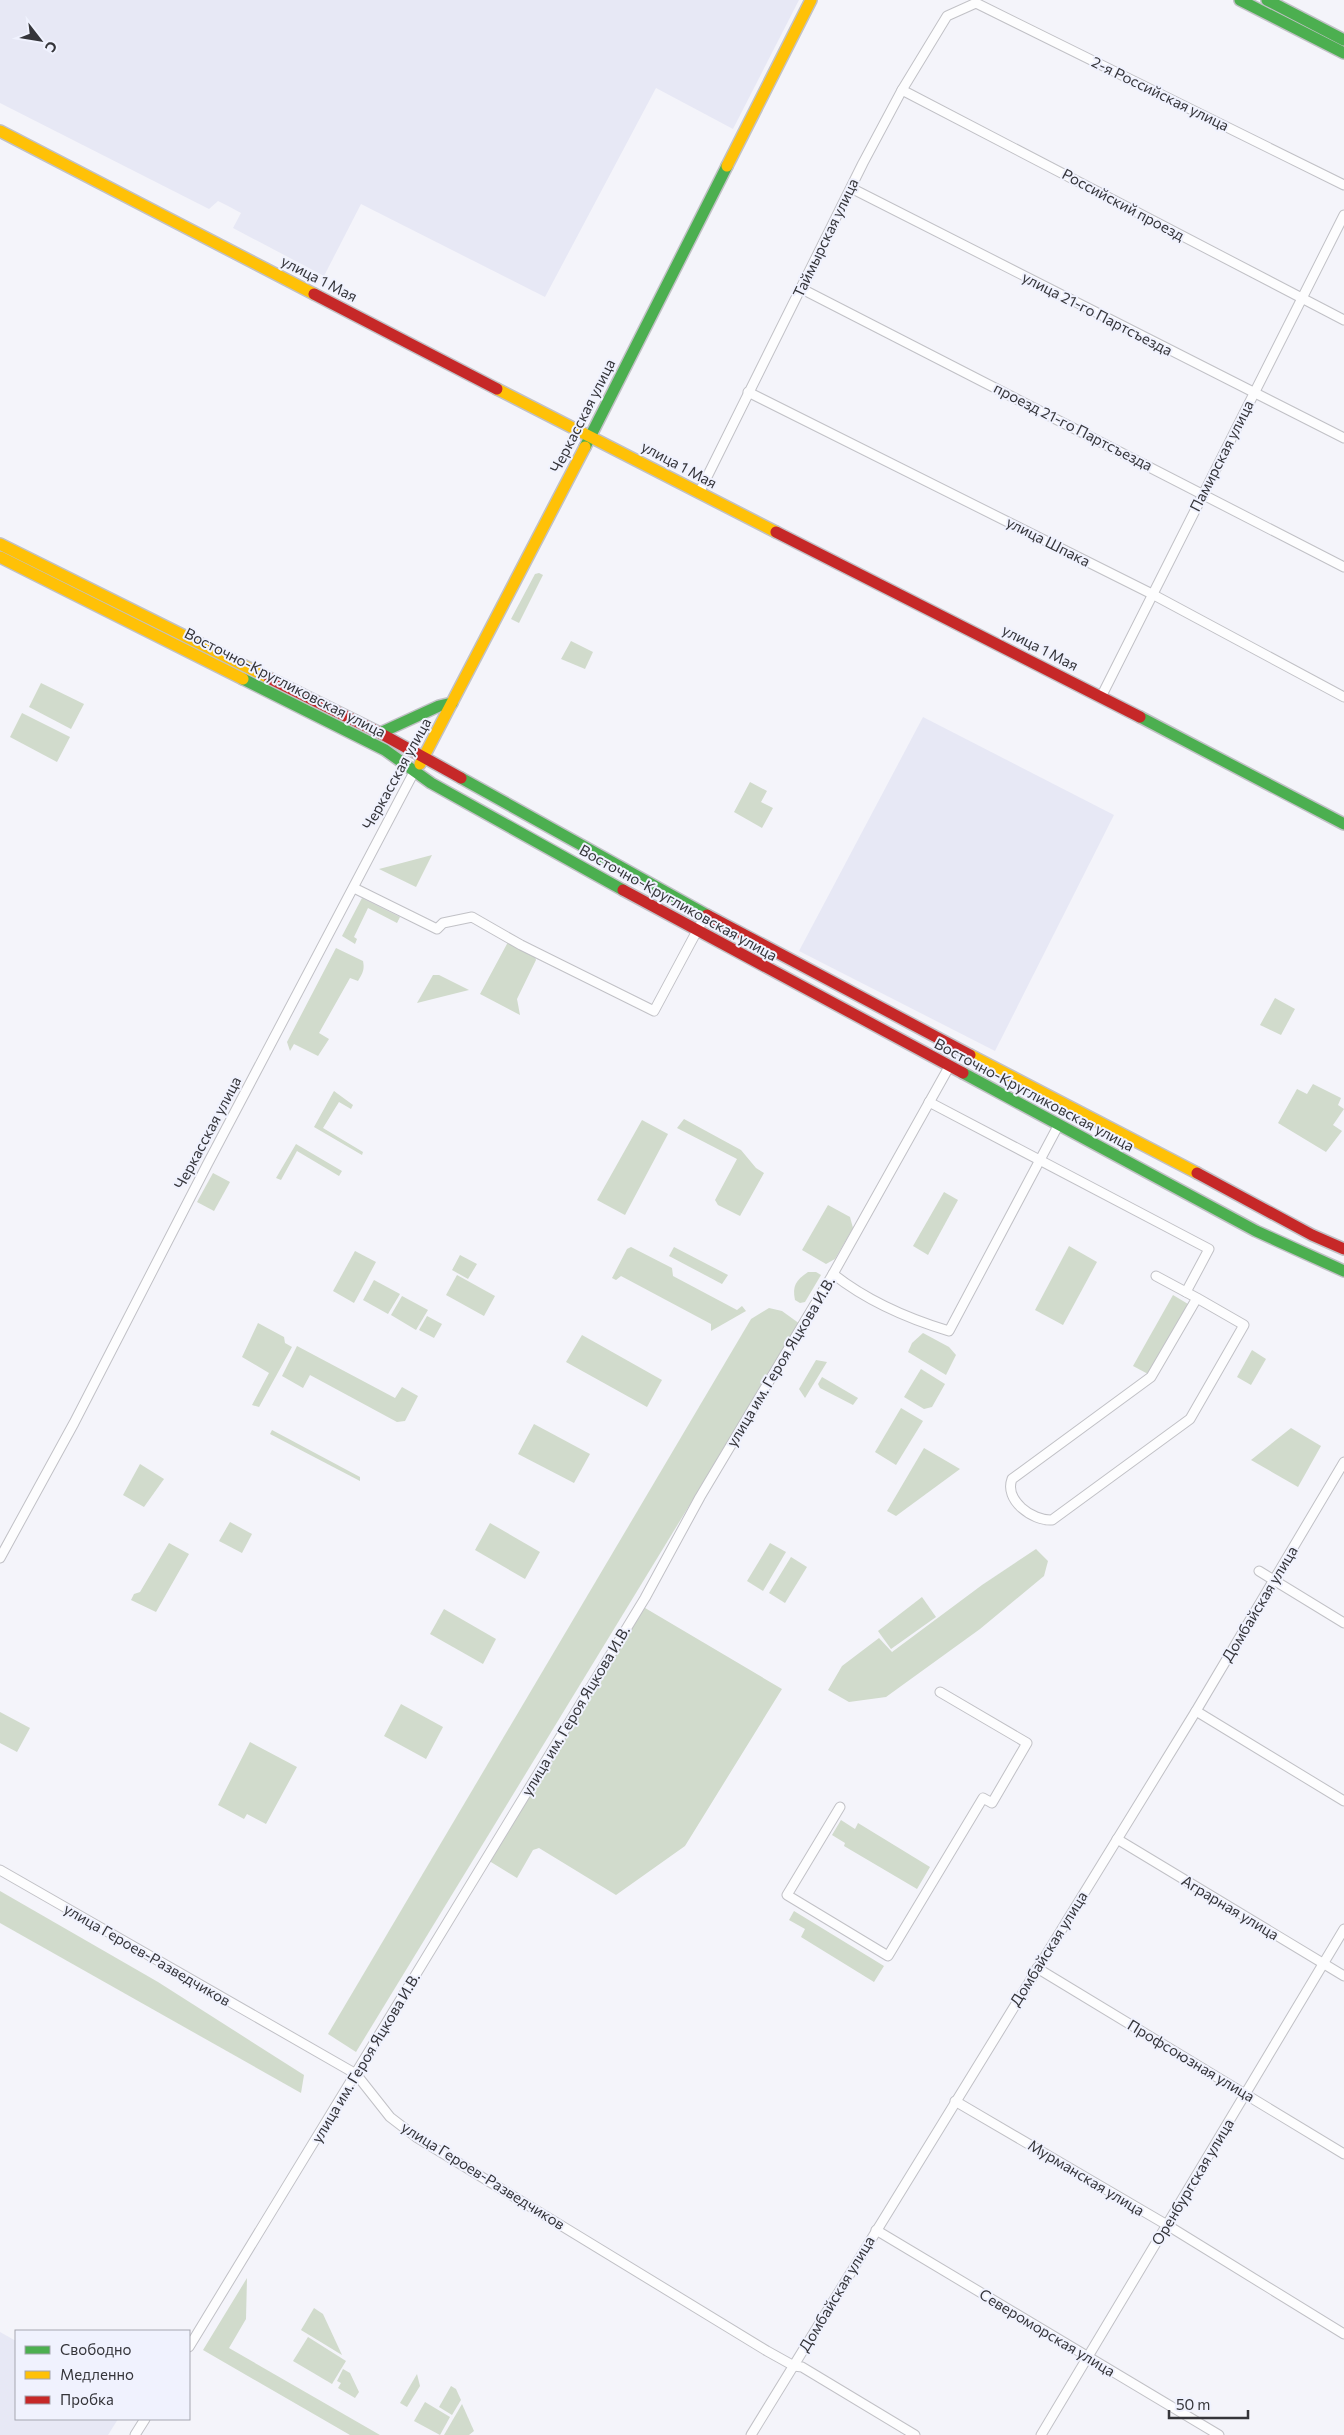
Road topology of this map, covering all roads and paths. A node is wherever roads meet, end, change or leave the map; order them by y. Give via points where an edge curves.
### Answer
1 (811, 0) edge
2 (1240, 0) edge
3 (1267, 0) edge
4 (976, 3) joint
5 (1344, 40) edge
6 (1344, 53) edge
7 (902, 90) junction
8 (0, 130) edge
9 (1344, 185) edge
10 (851, 188) junction
11 (1344, 216) edge
12 (802, 289) junction
13 (1302, 299) junction
14 (1344, 320) edge
15 (748, 392) junction
16 (1254, 392) junction
17 (591, 435) junction
18 (1344, 438) edge
19 (698, 492) junction
20 (1203, 493) junction
21 (0, 544) edge
22 (0, 557) edge
23 (1344, 567) edge
24 (1152, 594) junction
25 (1101, 697) junction
26 (1344, 697) edge
27 (452, 703) junction
28 (380, 734) junction
29 (423, 758) junction
30 (414, 772) junction
31 (1344, 824) edge
32 (354, 888) junction
33 (706, 914) junction
34 (697, 931) junction
35 (949, 1067) junction
36 (929, 1102) junction
37 (1058, 1126) junction
38 (1039, 1161) junction
39 (1312, 1235) junction
40 (1344, 1249) edge
41 (1303, 1253) junction
42 (1344, 1271) edge
43 (833, 1274) junction
44 (1156, 1276) dead end
45 (1186, 1292) junction
46 (1197, 1298) junction
47 (1344, 1462) edge
48 (0, 1558) edge
49 (1259, 1571) dead end
50 (1274, 1580) junction
51 (1344, 1623) edge
52 (940, 1692) dead end
53 (1196, 1711) junction
54 (1344, 1801) edge
55 (840, 1807) dead end
56 (1117, 1839) junction
57 (0, 1870) edge
58 (1344, 1929) edge
59 (1323, 1964) junction
60 (1037, 1968) junction
61 (1344, 1976) edge
62 (356, 2074) junction
63 (1246, 2094) junction
64 (955, 2101) junction
65 (1344, 2154) edge
66 (1167, 2225) junction
67 (876, 2230) junction
68 (1344, 2334) edge
69 (190, 2344) edge
70 (1087, 2358) junction
71 (794, 2366) junction
72 (144, 2420) edge
73 (135, 2435) edge
74 (751, 2435) edge
75 (915, 2435) edge
76 (1041, 2435) edge
77 (1219, 2435) edge

1 - 17 street, Черкасская улица
2 - 6 street
3 - 5 street
4 - 7 street, Таймырская улица via 947,16
4 - 9 street, 2-я Российская улица
7 - 10 street, Таймырская улица
7 - 13 street, Российский проезд
8 - 17 street, улица 1 Мая
10 - 12 street, Таймырская улица
10 - 16 street, улица 21-го Партсъезда
11 - 13 street, Памирская улица
12 - 15 street, Таймырская улица
12 - 20 street, проезд 21-го Партсъезда
13 - 14 street, Российский проезд
13 - 16 street, Памирская улица
15 - 19 street, Таймырская улица
15 - 24 street, улица Шпака
16 - 18 street, улица 21-го Партсъезда
16 - 20 street, Памирская улица
17 - 19 street, улица 1 Мая
17 - 27 street, Черкасская улица
19 - 25 street, улица 1 Мая
20 - 23 street, проезд 21-го Партсъезда
20 - 24 street, Памирская улица
21 - 28 street, Восточно-Кругликовская улица
22 - 30 street, Восточно-Кругликовская улица via 385,750
24 - 25 street, Памирская улица
24 - 26 street, улица Шпака
25 - 31 street, улица 1 Мая
27 - 28 street
27 - 29 street, Черкасская улица
28 - 29 street, Восточно-Кругликовская улица
29 - 30 street, Черкасская улица
29 - 33 street, Восточно-Кругликовская улица
30 - 32 street, Черкасская улица
30 - 34 street, Восточно-Кругликовская улица
32 - 34 street via 437,929 443,924 472,917 654,1011
32 - 48 street, Черкасская улица
33 - 34 street
33 - 39 street, Восточно-Кругликовская улица
34 - 35 street, Восточно-Кругликовская улица
35 - 36 street, улица им. Героя Яцкова И.В.
35 - 37 street, Восточно-Кругликовская улица
36 - 38 street
36 - 43 street, улица им. Героя Яцкова И.В.
37 - 38 street
37 - 41 street, Восточно-Кругликовская улица
38 - 43 street via 949,1331 918,1322
38 - 45 street via 1209,1249
39 - 40 street, Восточно-Кругликовская улица
39 - 41 street
41 - 42 street, Восточно-Кругликовская улица
43 - 62 street, улица им. Героя Яцкова И.В. via 700,1497 645,1598
44 - 45 street
45 - 46 street
46 - 46 street via 1151,1377 1012,1479 1011,1495 1016,1502 1038,1518 1052,1520 1190,1419 1244,1325
47 - 50 street, Домбайская улица
49 - 50 street
50 - 51 street
50 - 53 street, Домбайская улица
52 - 55 street via 1027,1743 992,1803 983,1798 888,1956 786,1895
53 - 54 street
53 - 56 street, Домбайская улица
56 - 59 street, Аграрная улица
56 - 60 street, Домбайская улица
57 - 62 street, улица Героев-Разведчиков
58 - 59 street, Оренбургская улица
59 - 61 street, Аграрная улица
59 - 63 street, Оренбургская улица
60 - 63 street, Профсоюзная улица
60 - 64 street, Домбайская улица
62 - 69 street, улица им. Героя Яцкова И.В.
62 - 71 street, улица Героев-Разведчиков via 390,2117 416,2137
63 - 65 street, Профсоюзная улица
63 - 66 street, Оренбургская улица
64 - 66 street, Мурманская улица
64 - 67 street, Домбайская улица
66 - 68 street, Мурманская улица
66 - 70 street, Оренбургская улица
67 - 70 street, Североморская улица
67 - 71 street, Домбайская улица
70 - 76 street, Оренбургская улица
70 - 77 street, Североморская улица
71 - 74 street, Домбайская улица
71 - 75 street, улица Героев-Разведчиков via 802,2367
72 - 73 street

